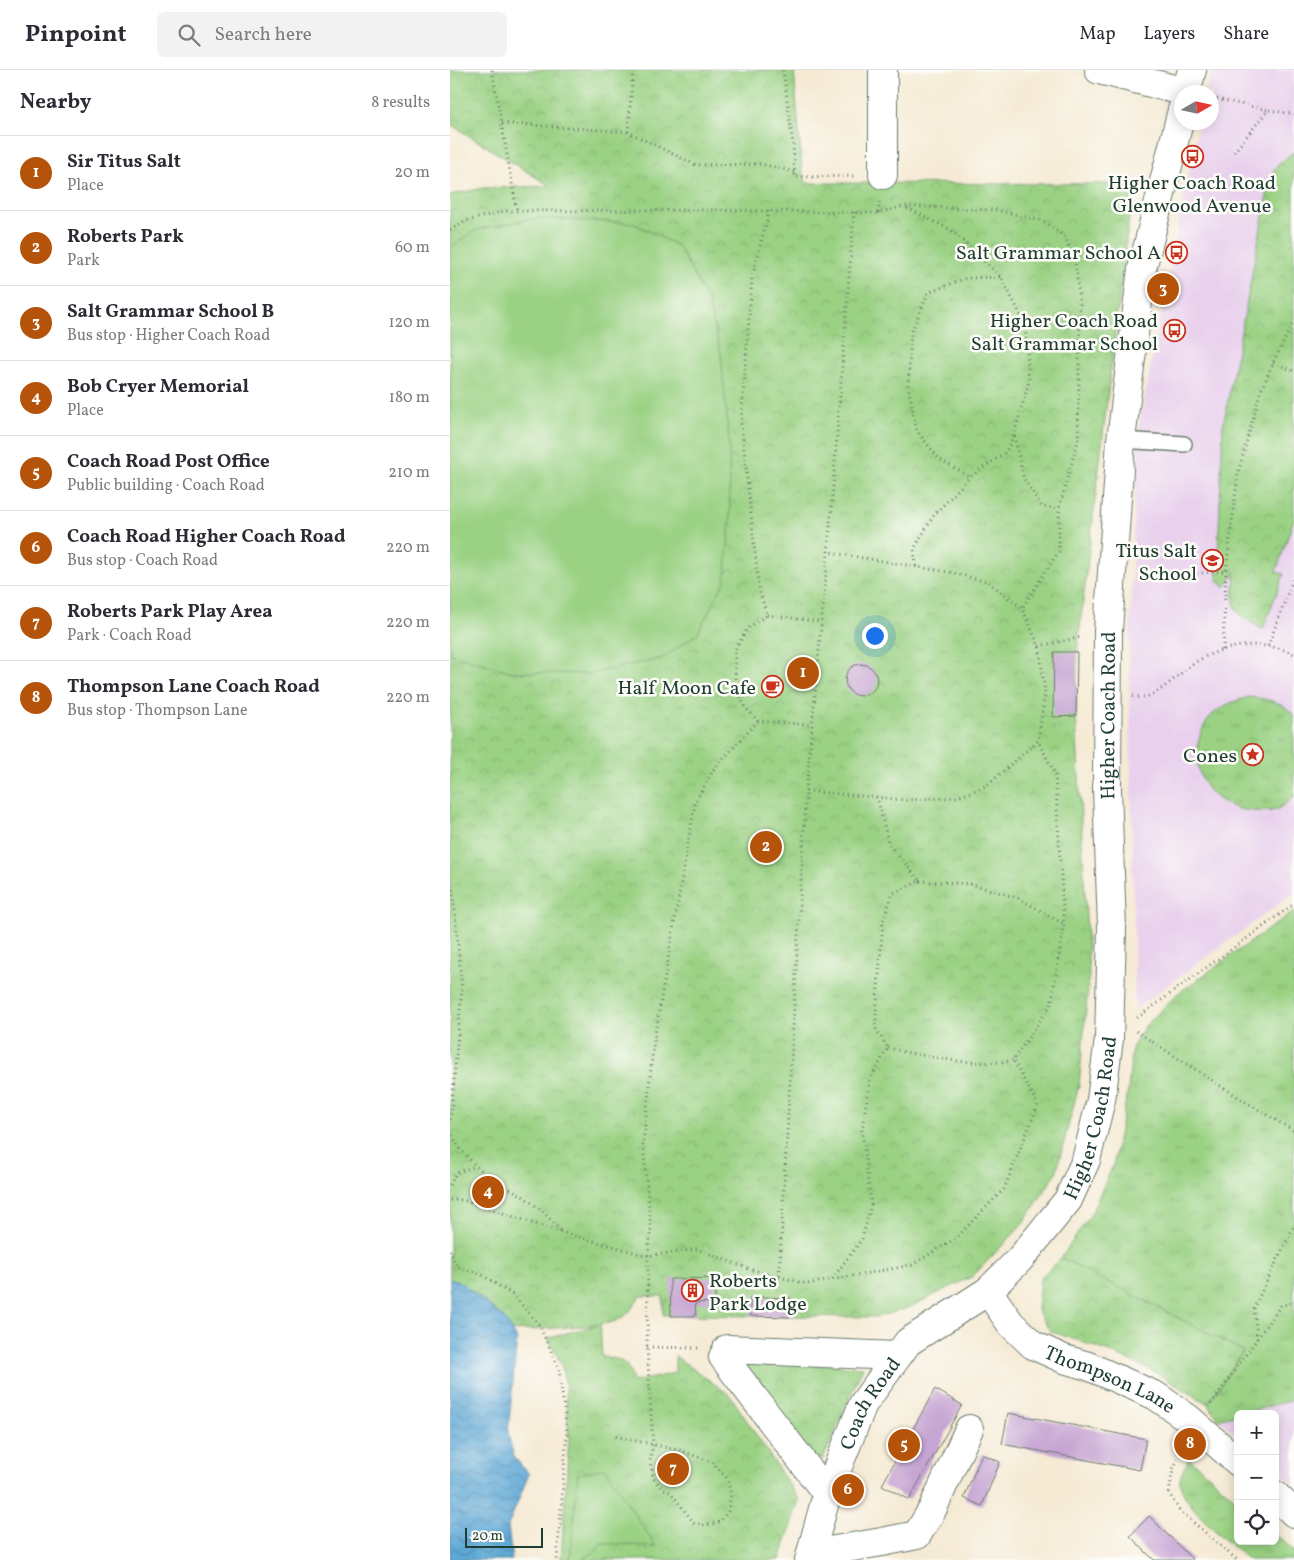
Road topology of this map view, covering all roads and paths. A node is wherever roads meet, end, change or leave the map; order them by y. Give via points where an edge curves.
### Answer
1 (492, 70) edge
2 (633, 70) edge
3 (783, 70) edge
4 (883, 70) edge
5 (1099, 70) edge
6 (1192, 70) edge
7 (1188, 85) edge
8 (1174, 89) edge
9 (1219, 100) edge
10 (1268, 110) junction
11 (1294, 114) edge
12 (502, 123) junction
13 (1177, 130) edge
14 (628, 132) junction
15 (1234, 152) dead end
16 (794, 172) junction
17 (883, 175) joint
18 (904, 206) junction
19 (517, 211) junction
20 (769, 211) junction
21 (854, 212) junction
22 (450, 230) edge
23 (1001, 278) junction
24 (1294, 322) edge
25 (1273, 363) junction
26 (1294, 371) edge
27 (1014, 435) junction
28 (1121, 440) junction
29 (1184, 444) dead end
30 (970, 478) junction
31 (1059, 508) junction
32 (828, 552) junction
33 (916, 566) junction
34 (1226, 571) junction
35 (1177, 575) dead end
36 (1294, 577) edge
37 (1022, 608) junction
38 (766, 615) junction
39 (821, 622) junction
40 (1108, 631) junction
41 (1039, 646) junction
42 (1268, 646) junction
43 (1223, 650) junction
44 (1294, 654) edge
45 (1108, 696) junction
46 (758, 722) junction
47 (812, 725) junction
48 (1038, 741) junction
49 (806, 791) junction
50 (877, 797) junction
51 (450, 880) edge
52 (920, 881) junction
53 (1294, 904) edge
54 (1064, 924) junction
55 (1118, 1032) junction
56 (888, 1048) junction
57 (1013, 1060) junction
58 (450, 1124) edge
59 (450, 1131) edge
60 (1294, 1131) edge
61 (476, 1166) junction
62 (450, 1185) edge
63 (450, 1200) edge
64 (1294, 1226) edge
65 (561, 1232) junction
66 (450, 1250) edge
67 (648, 1256) junction
68 (778, 1277) junction
69 (832, 1280) junction
70 (988, 1291) junction
71 (1294, 1303) edge
72 (1257, 1340) junction
73 (647, 1347) junction
74 (727, 1349) junction
75 (898, 1356) junction
76 (1196, 1426) junction
77 (969, 1429) dead end
78 (613, 1436) dead end
79 (653, 1444) junction
80 (1234, 1459) edge
81 (827, 1494) junction
82 (1279, 1499) edge
83 (1294, 1513) edge
84 (810, 1557) edge
85 (557, 1560) edge
86 (1237, 1560) edge

1 - 12 path
2 - 14 path
3 - 16 path via 794,144
4 - 17 street
5 - 8 street
6 - 7 street
9 - 10 path
10 - 11 path
10 - 15 path
12 - 14 path
12 - 19 path
13 - 28 street, Higher Coach Road via 1142,269
14 - 16 path via 696,165 761,164
16 - 17 path via 795,177
18 - 21 path via 878,213
18 - 23 path via 951,230
18 - 31 path via 996,210 1043,220 1065,237 1075,262 1080,304 1078,441
19 - 20 path
19 - 22 path via 466,221
20 - 21 path
20 - 38 path via 752,278 741,422 758,589
21 - 32 path
23 - 27 path via 1025,323 1029,381
23 - 30 path via 966,278 928,293 911,333 908,386 916,430 939,459
24 - 25 path
25 - 26 path
25 - 34 path via 1260,393 1238,473
27 - 30 path via 1006,452
27 - 31 path via 1024,479 1042,507
28 - 29 lane
28 - 40 street, Higher Coach Road
30 - 33 path via 934,515 914,549
31 - 37 path via 1059,551
32 - 33 path
32 - 39 path
33 - 37 path via 988,582
34 - 35 path
34 - 43 path
36 - 42 path
37 - 41 path
38 - 39 path
38 - 46 path via 746,629 735,650 735,682 744,706
39 - 47 path
40 - 41 path
40 - 45 street, Higher Coach Road
41 - 48 path via 1045,693
42 - 43 path via 1243,645
42 - 44 path
43 - 45 path via 1192,665 1146,697
45 - 55 street, Higher Coach Road via 1107,789
46 - 47 path
46 - 67 path via 713,770 695,803 653,1050 644,1145 652,1228
47 - 49 path
48 - 50 path via 986,786 958,798 906,800
48 - 54 path via 1055,774
49 - 50 path
49 - 68 path
50 - 52 path via 889,846
51 - 58 path via 462,988
52 - 54 path via 970,884 1018,898
52 - 56 path via 894,893 882,920 875,1027
53 - 55 path
54 - 57 path via 1052,1005
55 - 60 path
55 - 70 street, Higher Coach Road via 1086,1160 1068,1200 1020,1259
56 - 57 path via 926,1057 988,1063
56 - 69 path via 870,1080 862,1129 870,1205 862,1239
57 - 69 path via 1038,1105 1004,1189 956,1238 912,1265
59 - 61 path via 459,1148
61 - 62 path via 456,1173
61 - 65 path via 544,1212
63 - 65 path via 462,1200
64 - 72 path via 1254,1308
65 - 67 path
66 - 85 path via 457,1267 481,1274 512,1296 538,1323 559,1369 567,1431
67 - 68 path via 697,1249
67 - 73 path
68 - 69 path via 808,1284
70 - 75 street, Coach Road via 908,1342
70 - 76 street, Thompson Lane via 1011,1324 1033,1345 1156,1396
71 - 72 path via 1281,1305
72 - 76 path
73 - 74 path
73 - 79 path
74 - 75 street
74 - 81 street via 723,1357
75 - 81 street, Coach Road via 863,1404
76 - 80 street, Thompson Lane
76 - 86 path via 1173,1469 1169,1493 1179,1510
77 - 84 street via 917,1535
78 - 79 path
79 - 79 path via 650,1461 653,1478 662,1488 672,1492 694,1523 706,1526 720,1522 728,1511 731,1494 727,1478 712,1462
81 - 84 street, Coach Road
82 - 83 street

